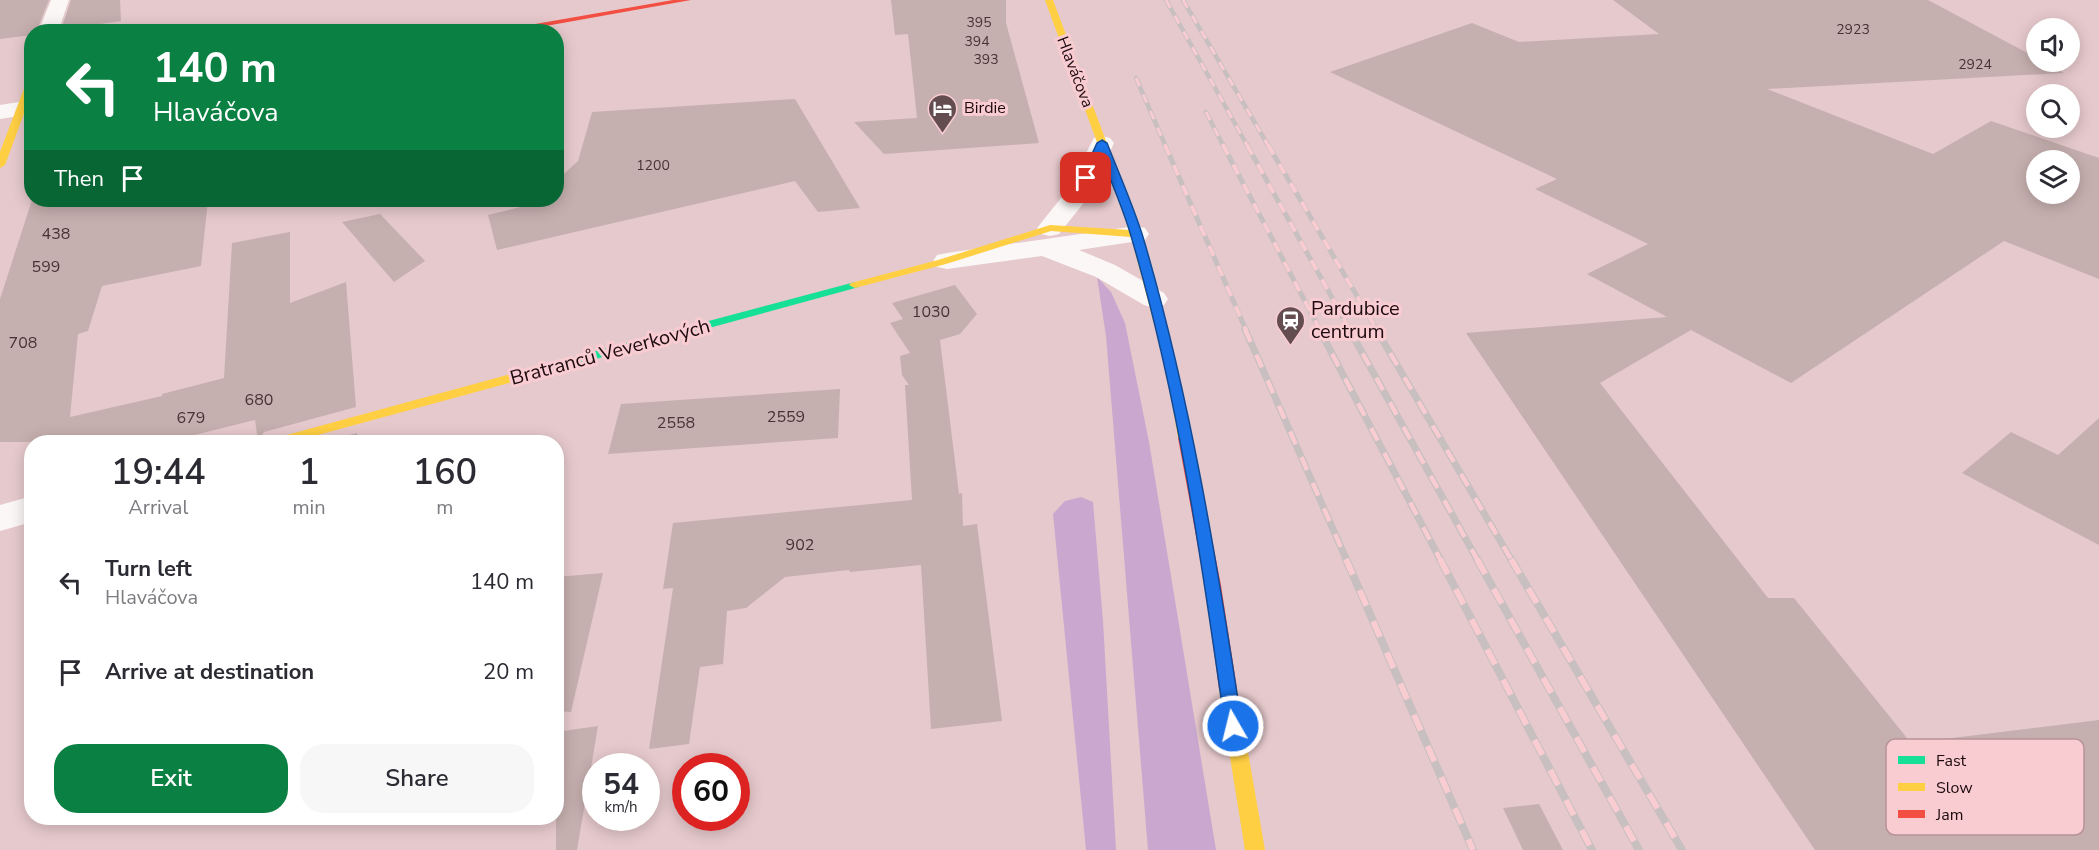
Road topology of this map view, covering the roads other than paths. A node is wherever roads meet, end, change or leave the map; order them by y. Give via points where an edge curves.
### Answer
1 (60, 0) edge
2 (687, 0) edge
3 (1049, 0) edge
4 (51, 24) edge
5 (542, 24) edge
6 (24, 95) edge
7 (17, 110) edge
8 (1102, 143) junction
9 (0, 165) edge
10 (1136, 234) junction
11 (1046, 238) junction
12 (942, 262) joint
13 (1154, 299) junction
14 (303, 435) edge
15 (24, 511) edge
16 (0, 518) edge
17 (1255, 850) edge

1 - 4 street
2 - 5 main road
3 - 8 main road, Hlaváčova
6 - 7 main road
7 - 9 main road
8 - 10 main road, Hlaváčova
8 - 11 street via 1077,195
10 - 11 street, Bratranců Veverkových
10 - 13 main road, Hlaváčova
11 - 12 street, Bratranců Veverkových
11 - 13 street, Bratranců Veverkových
12 - 14 main road, Bratranců Veverkových
13 - 17 main road, Hlaváčova via 1194,480
15 - 16 street

